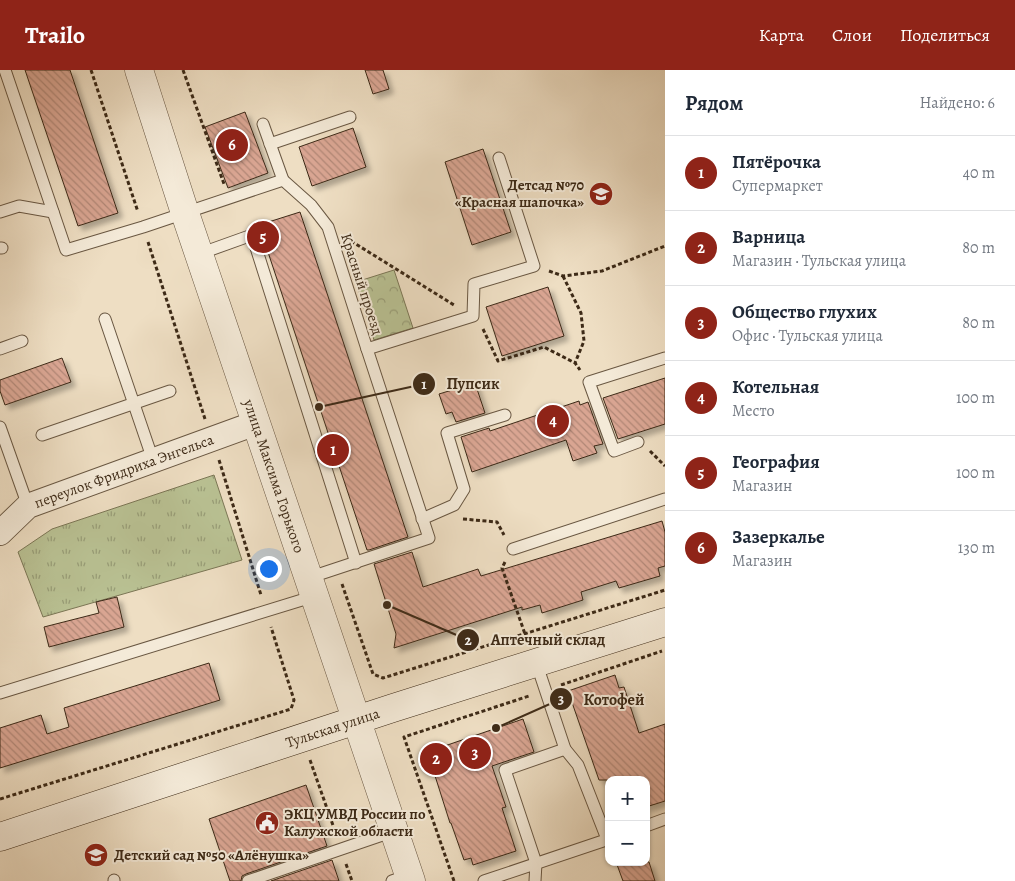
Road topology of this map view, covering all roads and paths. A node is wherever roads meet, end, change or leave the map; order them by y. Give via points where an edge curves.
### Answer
1 (5, 70) edge
2 (91, 70) edge
3 (139, 70) edge
4 (183, 70) edge
5 (350, 116) dead end
6 (263, 124) dead end
7 (270, 144) junction
8 (499, 158) dead end
9 (283, 180) junction
10 (228, 198) junction
11 (0, 212) edge
12 (53, 212) junction
13 (185, 213) junction
14 (143, 227) junction
15 (665, 246) edge
16 (199, 254) junction
17 (534, 266) junction
18 (563, 276) junction
19 (105, 319) dead end
20 (22, 341) dead end
21 (0, 349) edge
22 (367, 349) junction
23 (665, 358) edge
24 (575, 363) dead end
25 (170, 391) dead end
26 (134, 404) junction
27 (505, 415) dead end
28 (256, 423) junction
29 (0, 427) edge
30 (42, 436) dead end
31 (212, 439) junction
32 (638, 442) dead end
33 (153, 460) junction
34 (665, 499) edge
35 (28, 506) junction
36 (422, 519) junction
37 (462, 519) dead end
38 (0, 533) edge
39 (512, 549) junction
40 (356, 563) junction
41 (312, 587) junction
42 (665, 590) edge
43 (266, 612) junction
44 (665, 622) edge
45 (525, 634) junction
46 (536, 662) junction
47 (0, 693) edge
48 (356, 720) junction
49 (404, 737) dead end
50 (566, 749) junction
51 (301, 762) dead end
52 (0, 799) edge
53 (665, 819) edge
54 (650, 825) edge
55 (394, 831) junction
56 (605, 832) edge
57 (0, 837) edge
58 (605, 840) edge
59 (341, 849) junction
60 (536, 863) junction
61 (404, 879) edge
62 (248, 881) edge
63 (352, 881) edge
64 (454, 881) edge
65 (484, 881) edge
66 (535, 881) edge

1 - 12 lane
2 - 14 path
3 - 13 street, улица Максима Горького
4 - 10 path
5 - 7 lane
6 - 7 lane
7 - 9 lane
8 - 17 lane
9 - 10 lane
9 - 22 lane, Красный проезд via 311,205 328,227
10 - 13 lane
11 - 12 lane via 19,206
12 - 14 lane via 66,250
13 - 14 lane
13 - 16 street, улица Максима Горького
14 - 31 path
15 - 18 path via 602,271
16 - 28 street, улица Максима Горького
16 - 40 lane via 252,235
17 - 18 path
17 - 22 lane, Красный проезд via 474,284 473,316
18 - 24 path via 581,313 584,341
19 - 26 lane
20 - 21 lane
22 - 36 lane
23 - 32 lane via 589,382 614,451
25 - 26 lane
26 - 30 lane
26 - 33 lane
27 - 36 lane via 447,432 464,489 454,505
28 - 31 street, переулок Фридриха Энгельса
28 - 41 street, улица Максима Горького
29 - 35 lane
31 - 33 street, переулок Фридриха Энгельса
31 - 43 path
33 - 35 street, переулок Фридриха Энгельса
34 - 39 lane
35 - 38 street, переулок Фридриха Энгельса
36 - 40 lane via 429,538
37 - 39 path via 497,522
39 - 45 path via 502,568
40 - 41 lane
40 - 45 path via 339,575 373,674 383,678
41 - 43 lane
41 - 48 street, улица Максима Горького
42 - 45 path
43 - 47 lane
43 - 52 path via 294,700 291,709
44 - 46 street, Тульская улица
46 - 48 street, Тульская улица
46 - 50 lane
48 - 55 street, улица Максима Горького
48 - 57 street, Тульская улица
49 - 64 path
50 - 56 lane via 578,764
50 - 60 lane via 505,770
51 - 59 path via 310,759
53 - 54 lane
55 - 59 lane
55 - 61 street, улица Максима Горького
58 - 60 lane
59 - 62 lane
59 - 63 path
60 - 65 lane
60 - 66 lane

